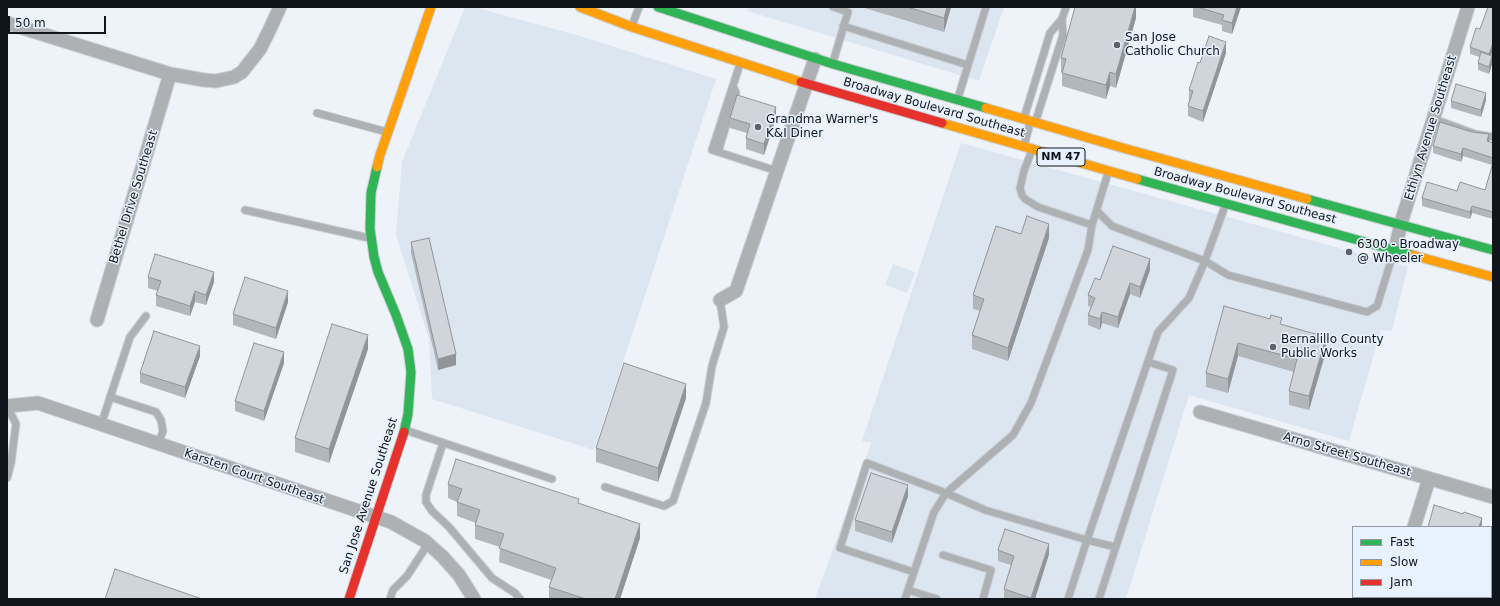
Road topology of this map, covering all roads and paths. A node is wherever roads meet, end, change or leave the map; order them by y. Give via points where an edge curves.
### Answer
1 (280, 7) edge
2 (431, 7) edge
3 (580, 7) edge
4 (639, 7) edge
5 (658, 7) edge
6 (833, 7) edge
7 (986, 7) edge
8 (1066, 7) edge
9 (1468, 7) edge
10 (1062, 19) junction
11 (7, 23) edge
12 (844, 26) junction
13 (632, 27) junction
14 (815, 59) junction
15 (740, 62) junction
16 (832, 64) junction
17 (968, 65) junction
18 (170, 74) junction
19 (807, 84) junction
20 (958, 100) junction
21 (317, 113) dead end
22 (1434, 119) junction
23 (1030, 121) junction
24 (388, 132) junction
25 (1493, 137) edge
26 (1028, 148) junction
27 (1114, 170) junction
28 (777, 171) junction
29 (1226, 204) junction
30 (245, 210) dead end
31 (1097, 210) junction
32 (1401, 223) junction
33 (1092, 225) junction
34 (371, 238) junction
35 (1395, 250) junction
36 (1493, 250) edge
37 (1205, 261) junction
38 (1493, 277) edge
39 (720, 300) joint
40 (146, 316) dead end
41 (97, 320) dead end
42 (1148, 362) junction
43 (110, 397) junction
44 (7, 406) edge
45 (1200, 412) dead end
46 (100, 425) junction
47 (404, 430) junction
48 (443, 442) junction
49 (158, 444) junction
50 (7, 478) edge
51 (1430, 478) junction
52 (552, 479) dead end
53 (606, 487) dead end
54 (946, 493) junction
55 (1493, 497) edge
56 (376, 517) junction
57 (1414, 526) edge
58 (1087, 540) junction
59 (428, 544) junction
60 (1115, 547) junction
61 (943, 554) dead end
62 (914, 572) junction
63 (908, 590) junction
64 (348, 599) edge
65 (390, 599) edge
66 (474, 599) edge
67 (520, 599) edge
68 (905, 599) edge
69 (937, 599) edge
70 (983, 599) edge
71 (1068, 599) edge
72 (1099, 599) edge

1 - 18 street via 260,49 242,72 234,77 225,80 204,80
2 - 24 main road, San Jose Avenue Southeast
3 - 13 main road, Broadway Boulevard Southeast / NM 47
4 - 13 lane
5 - 14 main road, Broadway Boulevard Southeast / NM 47
6 - 12 lane via 848,12
7 - 17 lane
8 - 10 lane
9 - 22 street, Ethlyn Avenue Southeast
10 - 23 lane via 1063,35
10 - 23 lane via 1050,33
11 - 18 street
12 - 16 lane
12 - 17 lane
13 - 15 main road, Broadway Boulevard Southeast / NM 47
14 - 16 main road, Broadway Boulevard Southeast / NM 47
14 - 19 street
15 - 19 main road, Broadway Boulevard Southeast / NM 47
15 - 28 lane via 712,150
16 - 20 main road, Broadway Boulevard Southeast / NM 47
17 - 20 lane
18 - 41 street, Bethel Drive Southeast
19 - 26 main road, Broadway Boulevard Southeast / NM 47
19 - 28 street
20 - 23 main road, Broadway Boulevard Southeast / NM 47
21 - 24 lane
22 - 25 lane via 1475,134
22 - 32 street, Ethlyn Avenue Southeast
23 - 26 lane
23 - 32 main road, Broadway Boulevard Southeast / NM 47 via 1122,151
24 - 34 main road, San Jose Avenue Southeast via 372,193
26 - 27 main road, Broadway Boulevard Southeast / NM 47
26 - 33 lane via 1020,188 1025,199 1038,207
27 - 29 main road, Broadway Boulevard Southeast / NM 47
27 - 31 lane
28 - 39 street via 736,291
29 - 35 main road, Broadway Boulevard Southeast / NM 47
29 - 37 lane
30 - 34 lane
31 - 33 lane
31 - 37 lane via 1112,226
32 - 35 street, Ethlyn Avenue Southeast
32 - 36 main road, Broadway Boulevard Southeast / NM 47
33 - 54 lane via 1088,250 1031,404 1013,435
34 - 47 main road, San Jose Avenue Southeast via 378,272 408,349 410,397
35 - 37 lane via 1377,306 1367,312 1228,275
35 - 38 main road, Broadway Boulevard Southeast / NM 47
37 - 42 lane via 1189,298 1158,332
39 - 53 lane via 724,327 712,366 706,403 673,502 664,506
40 - 43 lane via 130,337
42 - 58 lane
42 - 60 lane via 1173,370
43 - 46 lane
43 - 49 lane via 156,412 163,431
44 - 46 street, Karsten Court Southeast via 38,403
44 - 50 lane via 16,424
45 - 51 street, Arno Street Southeast
46 - 49 street, Karsten Court Southeast
47 - 48 lane
47 - 56 main road, San Jose Avenue Southeast
48 - 52 lane
48 - 67 lane via 426,502 492,578
49 - 56 street, Karsten Court Southeast
51 - 55 street, Arno Street Southeast
51 - 57 street
54 - 58 lane via 985,510
54 - 62 lane via 934,512
54 - 62 lane via 867,463 840,548
56 - 59 street, Karsten Court Southeast via 396,525
56 - 64 main road, San Jose Avenue Southeast
58 - 60 lane
58 - 71 lane
59 - 65 lane via 407,576 393,590
59 - 66 street, Karsten Court Southeast via 459,575
60 - 72 lane
61 - 70 lane via 991,570
62 - 63 lane
63 - 68 lane
63 - 69 lane

